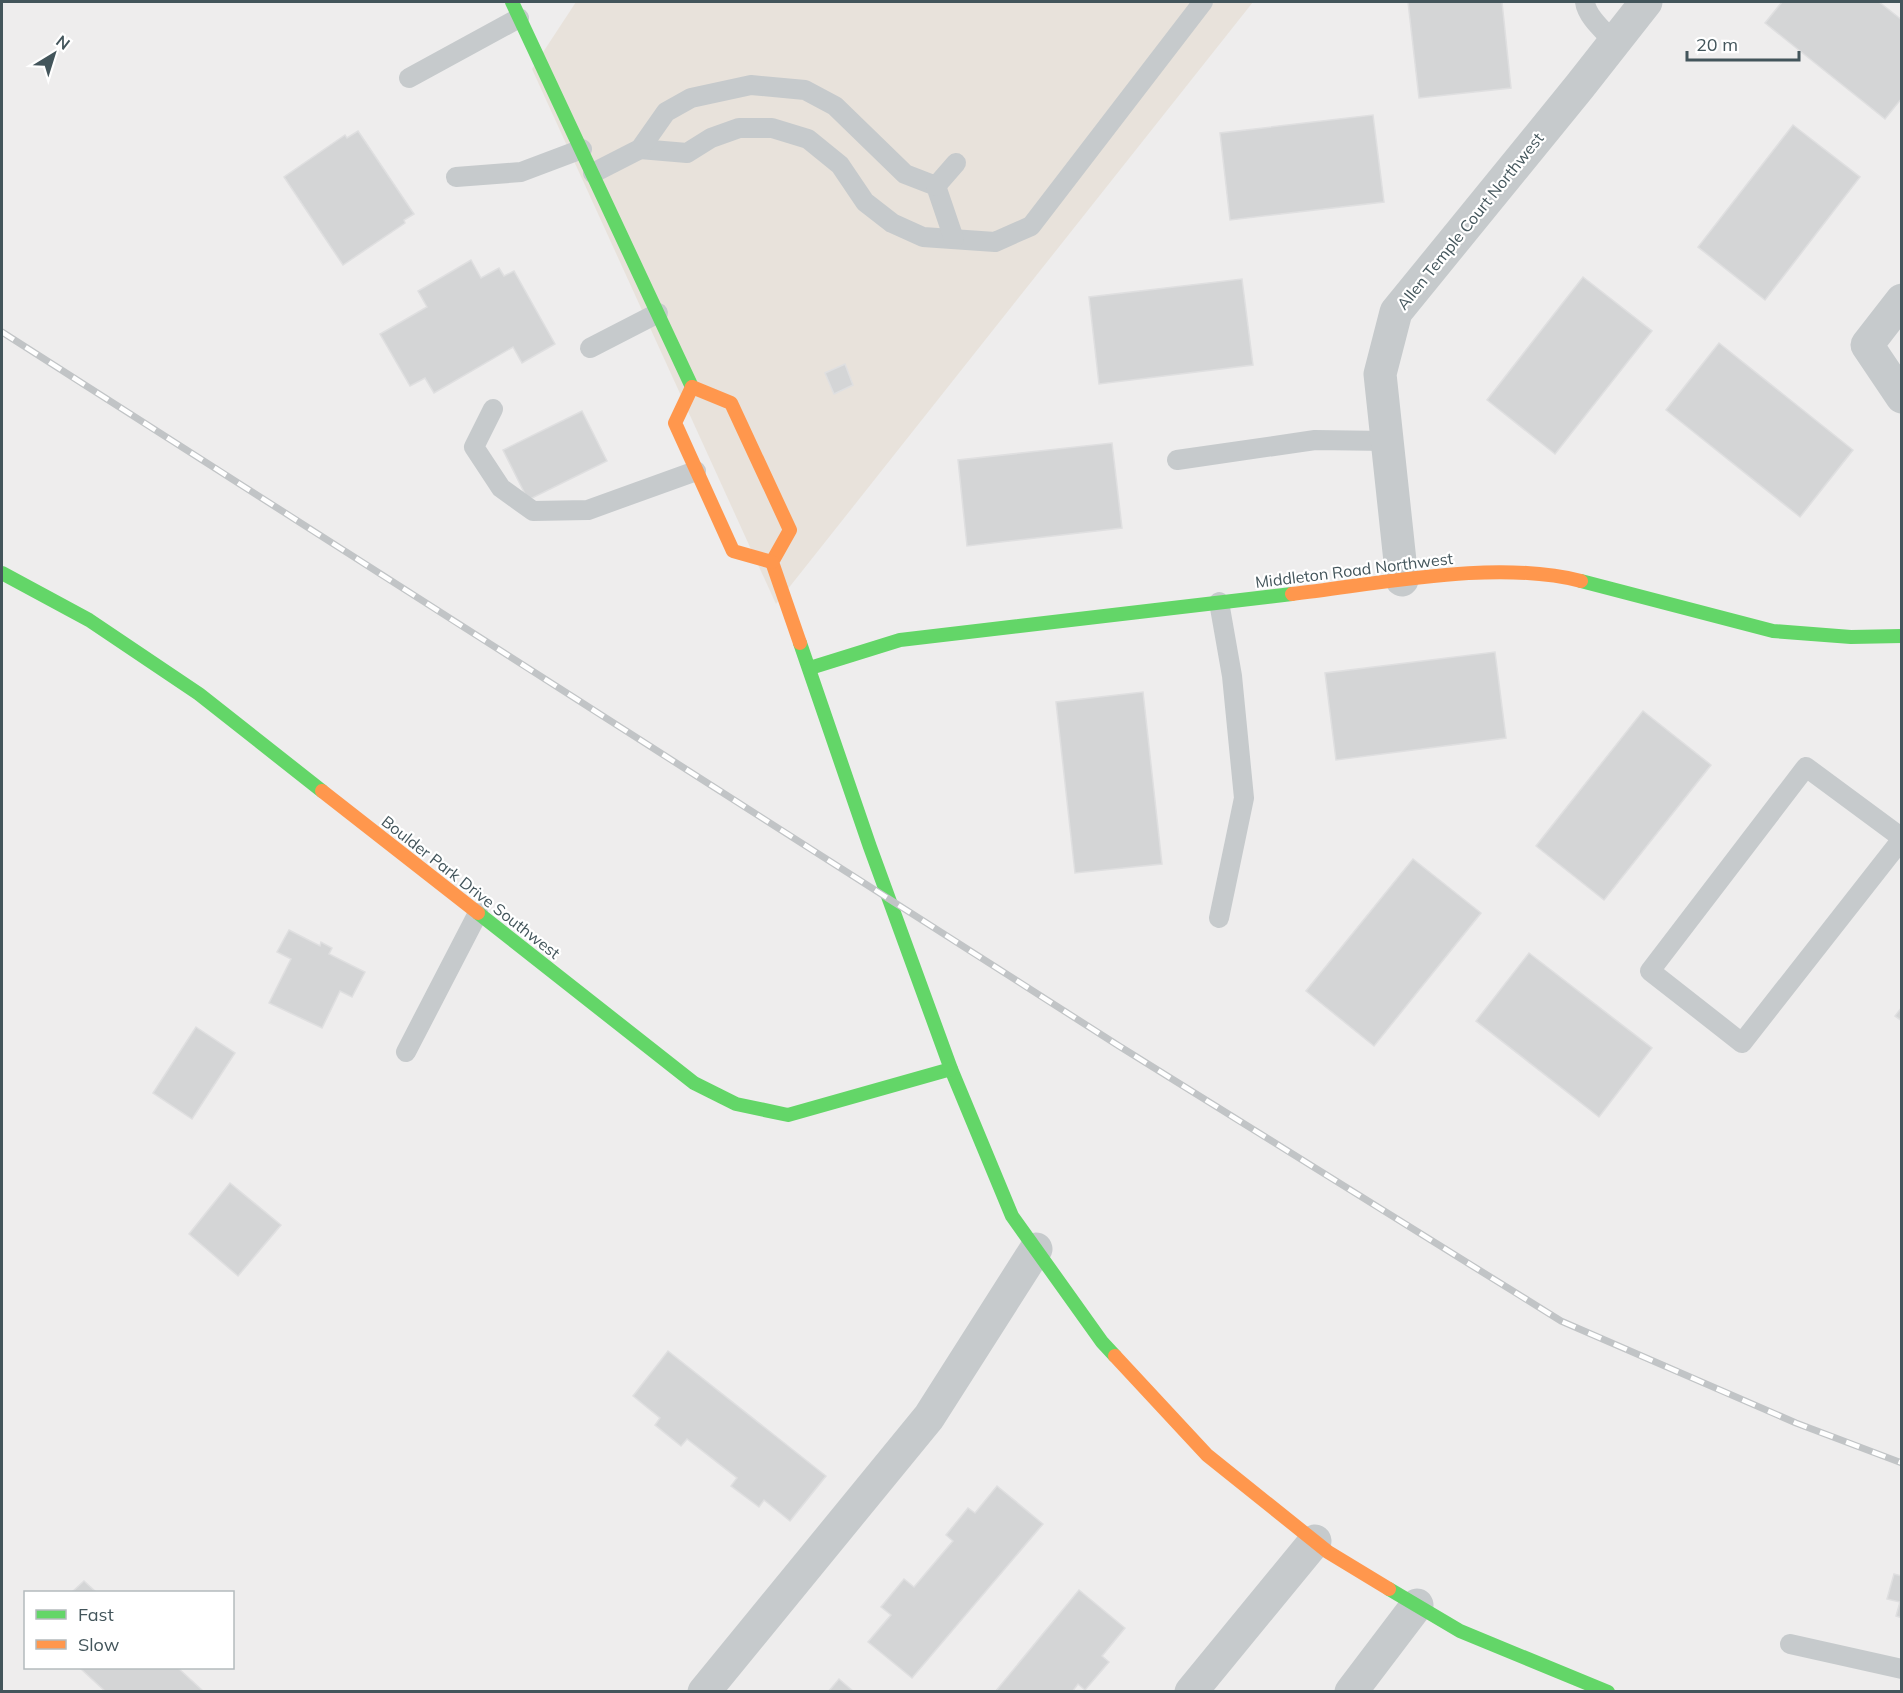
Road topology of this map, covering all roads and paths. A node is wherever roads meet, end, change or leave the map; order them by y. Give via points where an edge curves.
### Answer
1 (1203, 2) edge
2 (1585, 2) edge
3 (1646, 2) edge
4 (515, 10) edge
5 (1614, 42) junction
6 (409, 78) dead end
7 (582, 148) junction
8 (640, 149) junction
9 (956, 164) dead end
10 (593, 173) junction
11 (456, 177) dead end
12 (936, 186) junction
13 (954, 239) junction
14 (1902, 300) edge
15 (658, 313) junction
16 (590, 348) dead end
17 (692, 387) junction
18 (1902, 397) edge
19 (493, 409) dead end
20 (1388, 441) junction
21 (1177, 460) dead end
22 (696, 471) junction
23 (772, 562) junction
24 (2, 573) edge
25 (1402, 580) junction
26 (1219, 602) junction
27 (1902, 636) edge
28 (810, 668) junction
29 (1902, 839) edge
30 (478, 913) junction
31 (1219, 918) dead end
32 (406, 1052) dead end
33 (951, 1069) junction
34 (1036, 1249) junction
35 (1315, 1542) junction
36 (1417, 1605) junction
37 (1790, 1644) dead end
38 (1902, 1669) edge
39 (704, 1692) edge
40 (1191, 1692) edge
41 (1351, 1692) edge
42 (1608, 1692) edge

1 - 13 lane via 1031,226 995,242
2 - 5 lane
3 - 5 street, Allen Temple Court Northwest
4 - 6 lane
4 - 7 main road
5 - 20 street, Allen Temple Court Northwest via 1396,312 1380,374
7 - 10 main road
7 - 11 lane via 521,172
8 - 10 lane
8 - 12 lane via 666,112 691,99 751,85 806,90 835,106 905,174
8 - 13 lane via 687,153 711,138 739,128 772,128 808,139 840,165 865,202 892,223 923,237
9 - 12 lane
10 - 15 main road
12 - 13 lane
14 - 18 street via 1867,345
15 - 16 lane
15 - 17 main road
17 - 22 main road via 675,423
17 - 23 main road via 731,403 790,530
19 - 22 lane via 474,447 501,488 532,511 588,510
20 - 21 lane via 1315,440
20 - 25 street, Allen Temple Court Northwest
22 - 23 main road via 733,550
23 - 28 main road
24 - 30 main road, Boulder Park Drive Southwest via 89,620 199,694
25 - 26 main road, Middleton Road Northwest
25 - 27 main road, Middleton Road Northwest via 1482,572 1550,573 1773,631
26 - 28 main road, Middleton Road Northwest via 900,640
26 - 31 lane via 1233,676 1244,798
28 - 33 main road
29 - 29 lane via 1742,1043 1650,971 1806,767
30 - 32 lane
30 - 33 main road, Boulder Park Drive Southwest via 694,1083 736,1104 788,1114
33 - 34 main road via 1012,1216
34 - 35 main road via 1102,1342 1207,1455
34 - 39 street via 929,1417
35 - 36 main road
35 - 40 street
36 - 41 street
36 - 42 main road via 1460,1631
37 - 38 lane

